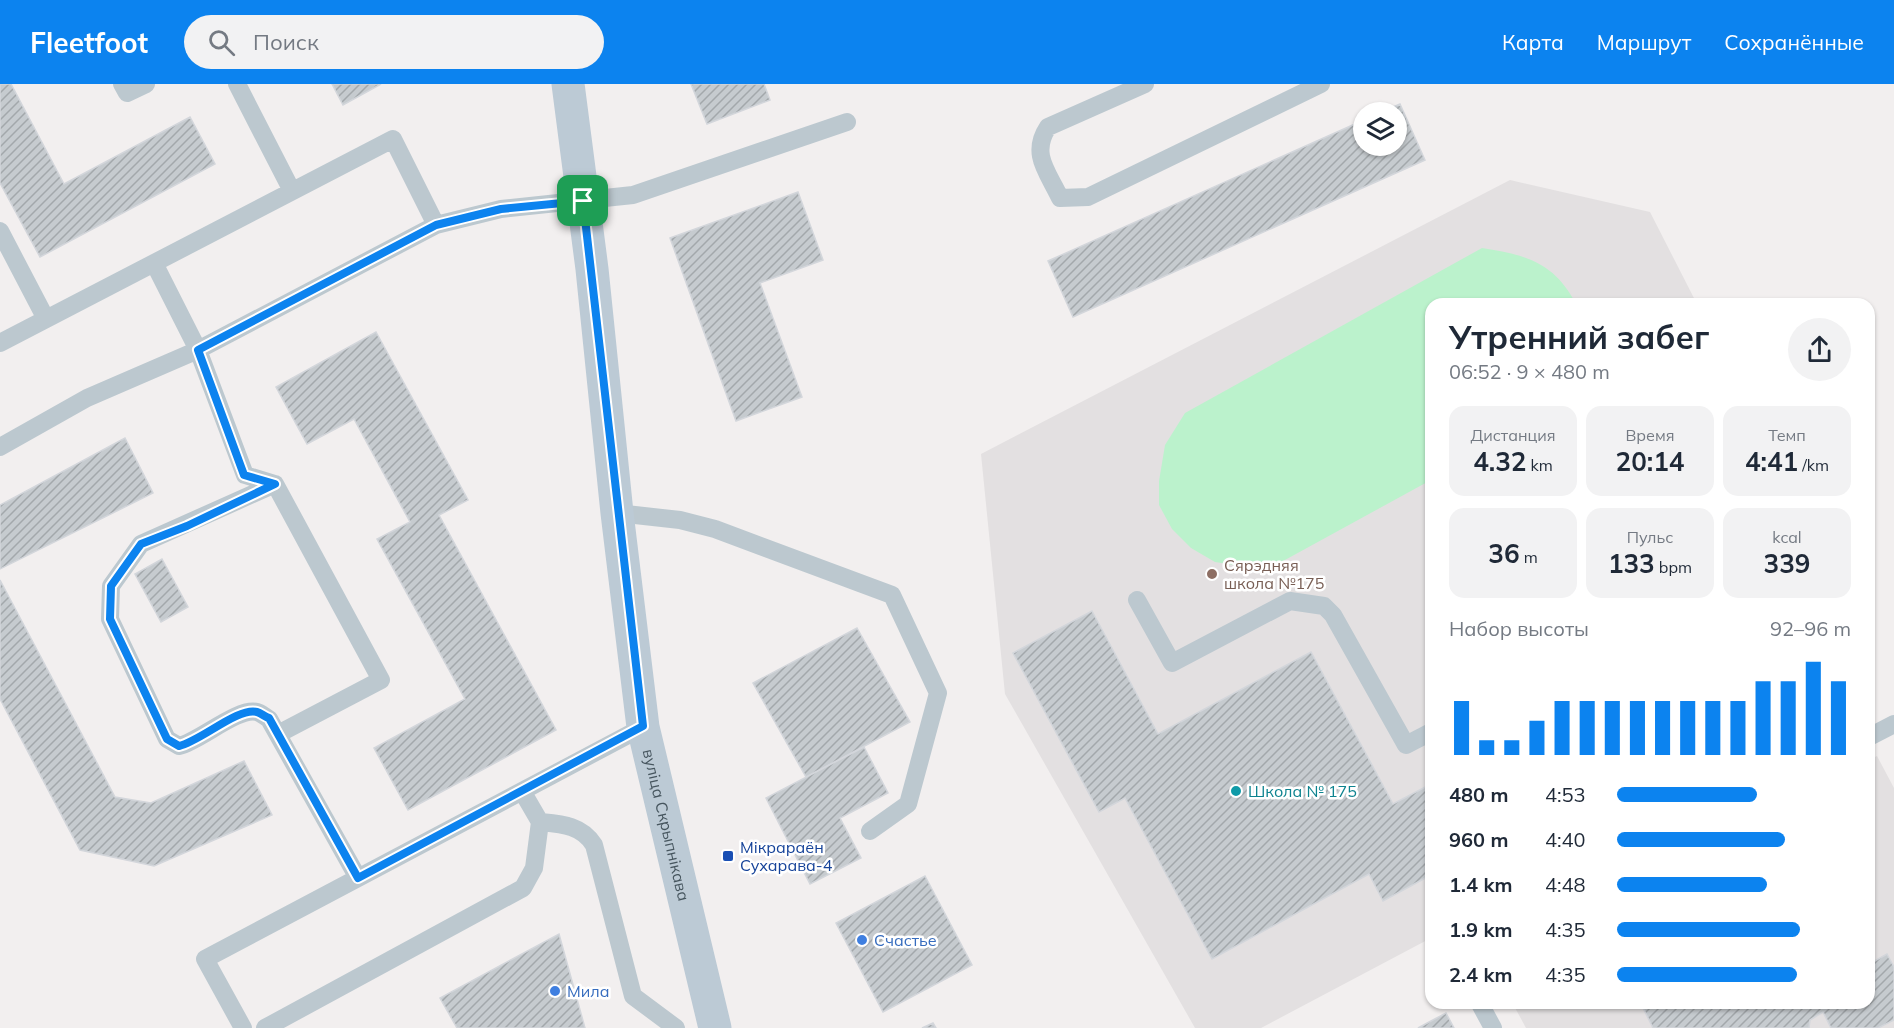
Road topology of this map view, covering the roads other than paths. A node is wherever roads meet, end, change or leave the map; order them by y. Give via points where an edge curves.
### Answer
1 (122, 84) edge
2 (146, 84) edge
3 (237, 84) edge
4 (568, 84) edge
5 (1145, 84) edge
6 (1321, 84) edge
7 (1294, 89) edge
8 (847, 122) dead end
9 (292, 191) junction
10 (583, 201) junction
11 (436, 225) junction
12 (0, 231) edge
13 (154, 263) junction
14 (46, 319) junction
15 (0, 343) edge
16 (198, 350) junction
17 (2, 440) edge
18 (275, 484) junction
19 (617, 513) junction
20 (1137, 600) dead end
21 (1894, 724) edge
22 (643, 726) junction
23 (278, 734) junction
24 (1875, 734) edge
25 (1425, 735) edge
26 (522, 791) junction
27 (540, 822) junction
28 (870, 831) dead end
29 (358, 878) junction
30 (1483, 1009) edge
31 (243, 1028) edge
32 (265, 1028) edge
33 (676, 1028) edge
34 (715, 1028) edge
35 (1493, 1028) edge

1 - 2 lane via 127,93
3 - 9 lane
4 - 10 main road, вуліца Скрыпнікава
5 - 7 lane via 1048,128 1040,140 1039,153 1060,198 1088,197
6 - 7 lane
8 - 10 lane via 633,195
9 - 11 lane via 393,139
9 - 13 lane
10 - 11 lane via 501,209
10 - 19 main road, вуліца Скрыпнікава
11 - 16 lane
12 - 14 lane
13 - 14 lane
13 - 16 lane
14 - 15 lane
16 - 17 lane
16 - 18 lane via 244,475
18 - 23 lane via 381,680
18 - 23 lane via 141,544 111,586 110,619 167,739 179,746 193,743 240,714 255,711 269,718
19 - 22 main road, вуліца Скрыпнікава
19 - 28 lane via 680,520 715,529 892,595 938,693 908,804
20 - 25 lane via 1172,663 1290,601 1324,606 1333,615 1406,745
21 - 24 lane
22 - 26 lane
22 - 34 main road, вуліца Скрыпнікава
23 - 29 lane
26 - 27 lane
26 - 29 lane
27 - 32 lane via 534,868 522,888
27 - 33 lane via 566,825 588,835 594,845 633,996
29 - 31 lane via 206,959
30 - 35 lane

